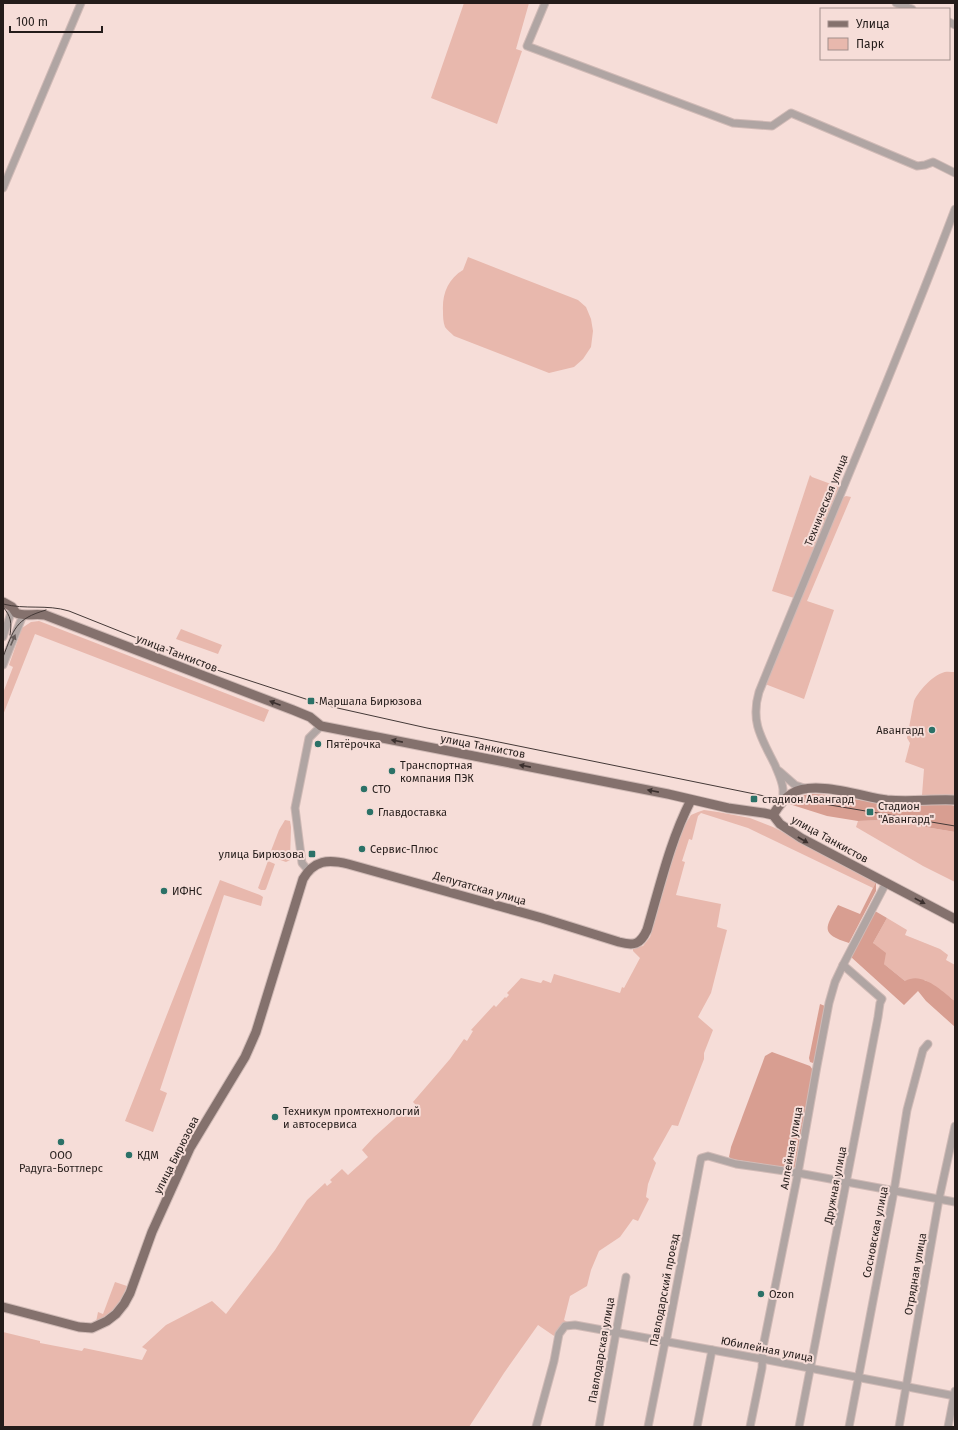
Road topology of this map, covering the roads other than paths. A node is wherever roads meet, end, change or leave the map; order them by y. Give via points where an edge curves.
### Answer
1 (81, 3) edge
2 (545, 3) edge
3 (896, 3) edge
4 (909, 8) edge
5 (955, 173) edge
6 (3, 188) edge
7 (955, 209) edge
8 (3, 602) edge
9 (15, 613) junction
10 (3, 637) edge
11 (3, 665) edge
12 (321, 726) junction
13 (775, 766) junction
14 (804, 788) junction
15 (691, 800) junction
16 (955, 800) edge
17 (783, 801) junction
18 (774, 815) junction
19 (308, 870) junction
20 (886, 883) junction
21 (955, 919) edge
22 (843, 965) junction
23 (928, 1044) dead end
24 (955, 1126) edge
25 (798, 1173) junction
26 (847, 1182) junction
27 (894, 1191) junction
28 (939, 1199) junction
29 (955, 1202) edge
30 (626, 1277) dead end
31 (3, 1307) edge
32 (616, 1332) junction
33 (666, 1342) junction
34 (712, 1350) junction
35 (762, 1359) junction
36 (811, 1368) junction
37 (858, 1378) junction
38 (906, 1386) junction
39 (955, 1394) edge
40 (536, 1427) edge
41 (599, 1427) edge
42 (648, 1427) edge
43 (697, 1427) edge
44 (750, 1427) edge
45 (799, 1427) edge
46 (849, 1427) edge
47 (899, 1427) edge
48 (948, 1427) edge

1 - 6 street
2 - 5 street via 527,46 733,123 772,126 790,113 917,166 933,162
3 - 4 street
7 - 13 street, Техническая улица via 924,292 755,703 759,732
8 - 9 main road, улица Танкистов
9 - 10 street
11 -> 9 street
12 -> 9 main road, улица Танкистов via 310,717 293,710 45,615
15 -> 12 main road, улица Танкистов
12 - 19 street via 310,738 295,808 302,863
13 - 14 street via 795,785
13 - 17 street, Техническая улица via 783,789
14 - 16 main road via 827,789 887,800
14 - 17 main road via 791,793
15 - 18 main road, улица Танкистов
15 - 19 main road, Депутатская улица via 673,839 647,930 639,942 628,944 341,862 315,864
17 - 18 main road
18 -> 20 main road, улица Танкистов via 780,824 801,838
19 - 31 main road, улица Бирюзова via 303,879 256,1032 245,1057 190,1148 152,1232 130,1293 116,1314 107,1322 92,1328 69,1325
20 -> 21 main road, улица Танкистов
20 - 22 street, Аллейная улица
22 - 25 street, Аллейная улица via 829,1003
22 - 26 street, Дружная улица via 882,999
23 - 27 street, Сосновская улица via 923,1050 907,1110
24 - 28 street, Отрядная улица
25 - 26 street
25 - 33 street, Павлодарский проезд via 736,1164 708,1156 701,1158
25 - 35 street, Аллейная улица
26 - 27 street
26 - 36 street, Дружная улица
27 - 28 street
27 - 37 street, Сосновская улица
28 - 29 street
28 - 38 street, Отрядная улица
30 - 32 street, Павлодарская улица
32 - 33 street, Юбилейная улица
32 - 40 street, Юбилейная улица via 575,1325 565,1326 559,1334
32 - 41 street, Павлодарская улица
33 - 34 street, Юбилейная улица
33 - 42 street, Павлодарский проезд
34 - 35 street, Юбилейная улица
34 - 43 street
35 - 36 street, Юбилейная улица
35 - 44 street, Аллейная улица
36 - 37 street, Юбилейная улица
36 - 45 street, Дружная улица
37 - 38 street, Юбилейная улица
37 - 46 street, Сосновская улица
38 - 39 street, Юбилейная улица
38 - 47 street, Отрядная улица
39 - 48 street

